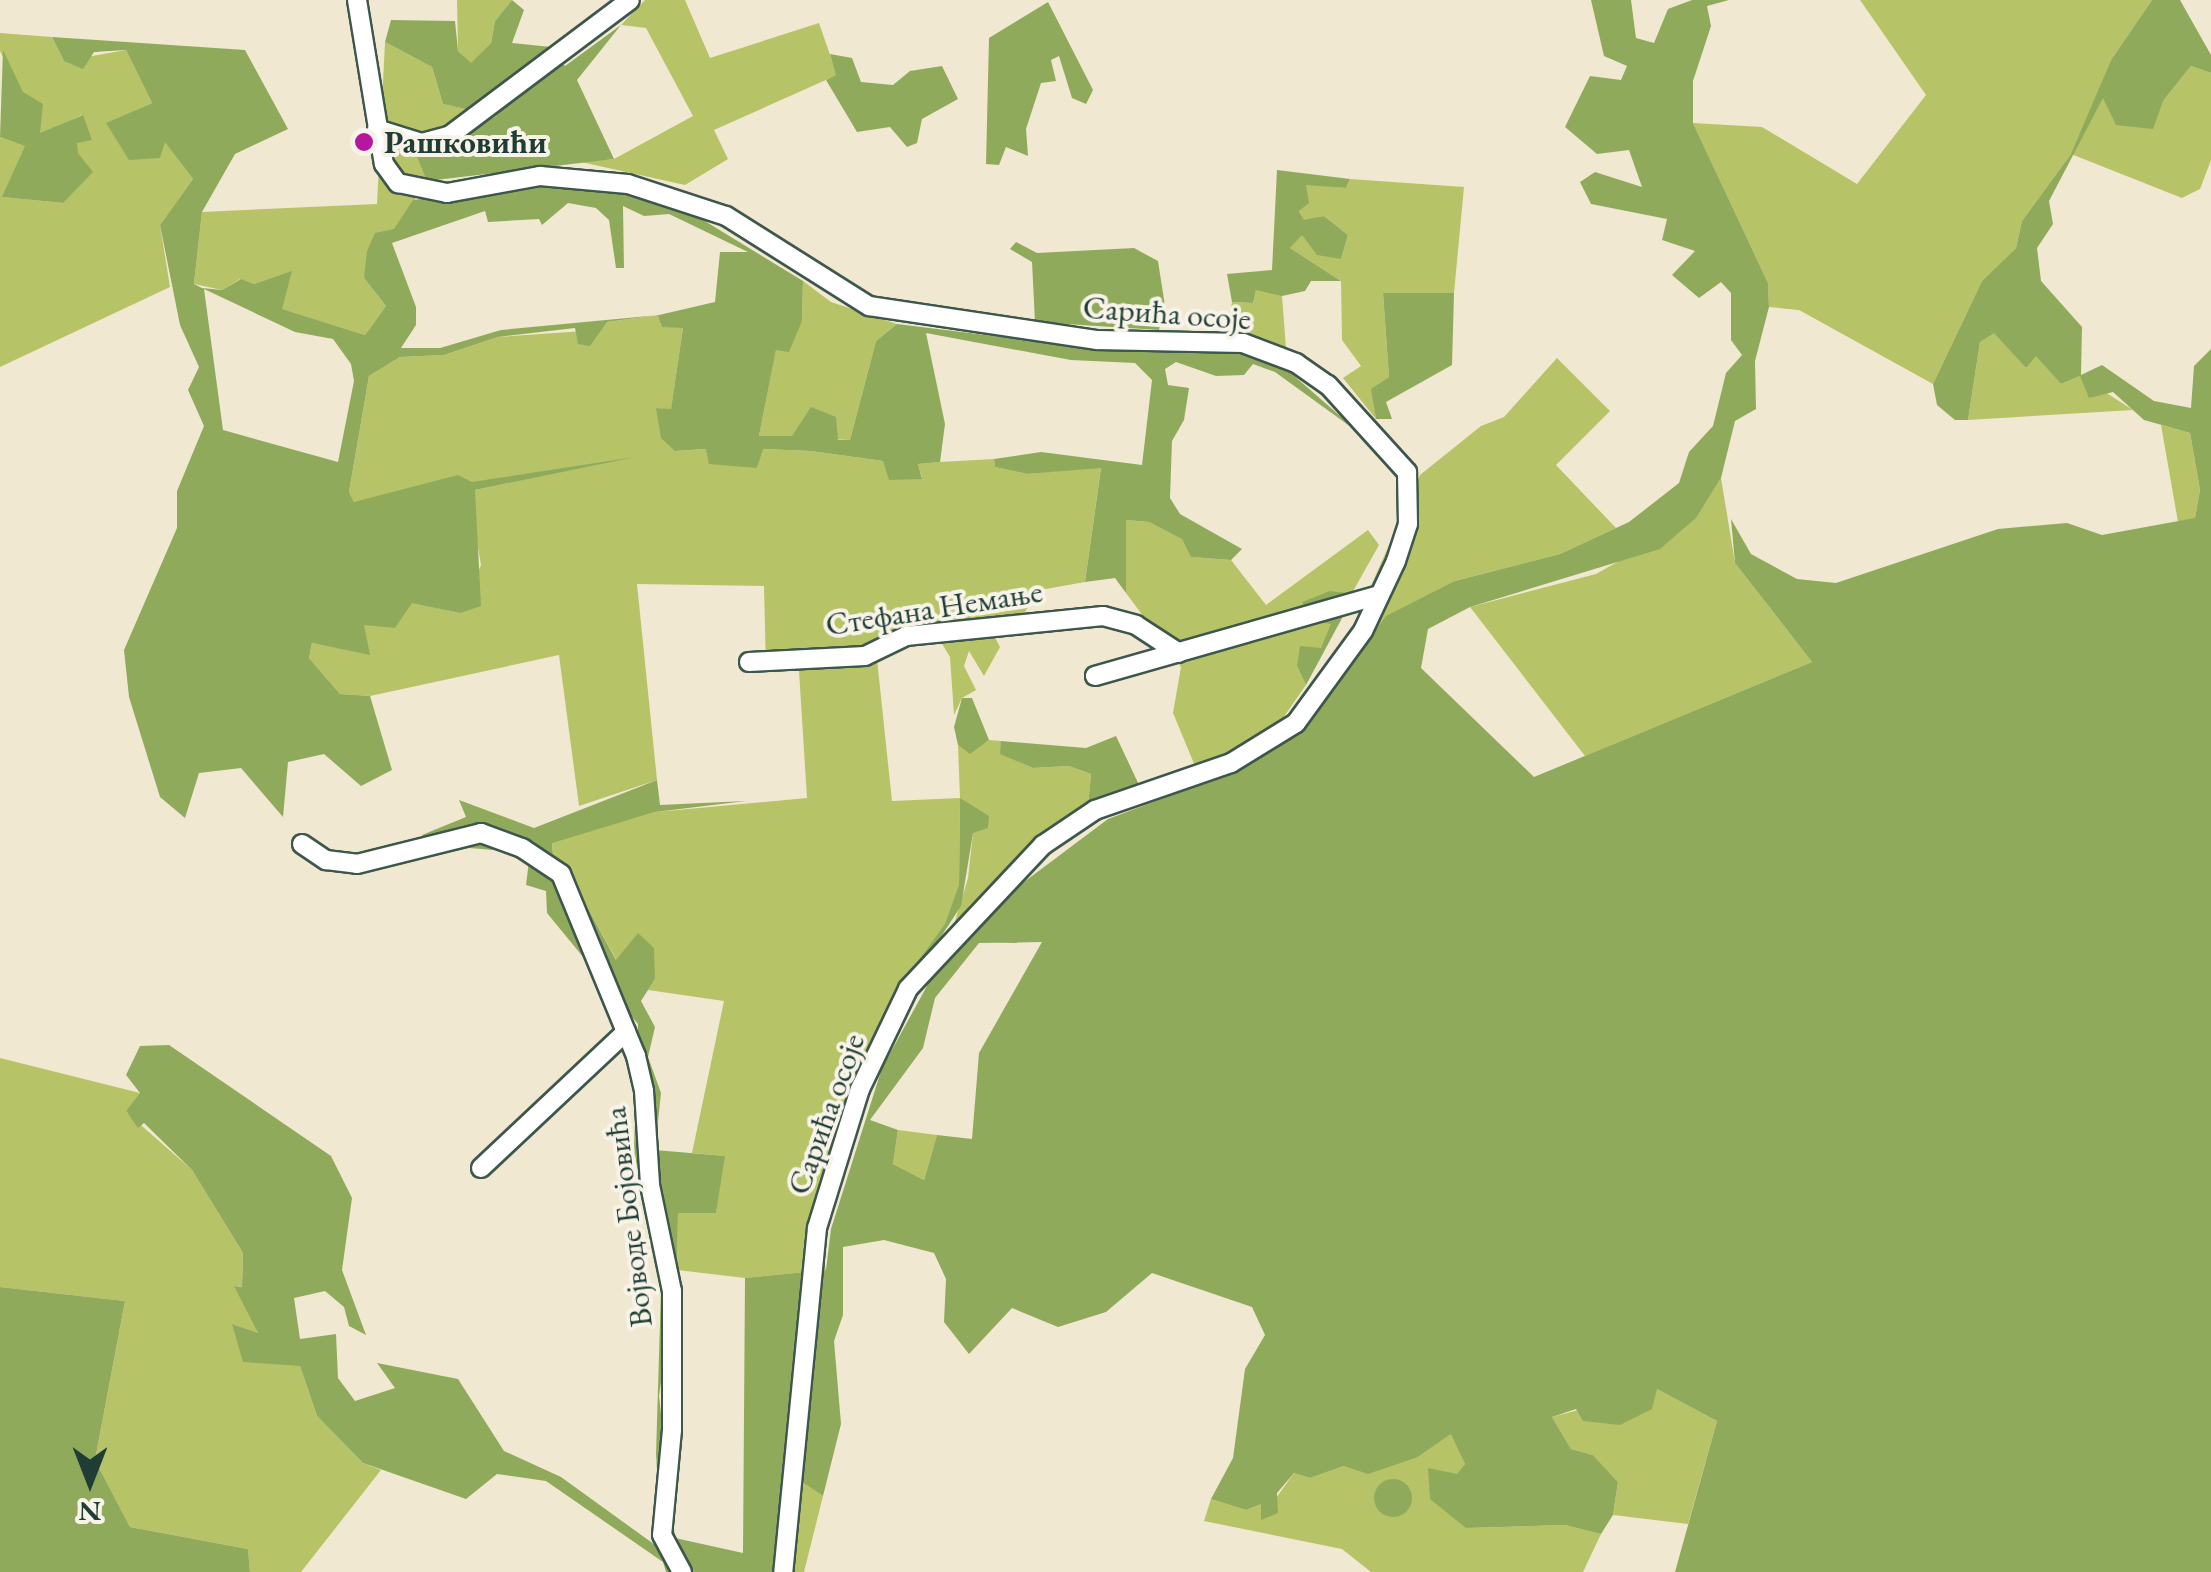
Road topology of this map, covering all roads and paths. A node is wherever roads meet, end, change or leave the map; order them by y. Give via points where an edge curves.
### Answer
1 (357, 0) edge
2 (630, 0) edge
3 (377, 129) junction
4 (1380, 596) junction
5 (1178, 653) junction
6 (749, 662) dead end
7 (1095, 676) dead end
8 (302, 844) dead end
9 (626, 1032) junction
10 (482, 1168) dead end
11 (682, 1572) edge
12 (783, 1572) edge

1 - 3 street, Сарића осоје
2 - 3 street via 449,136 422,143
3 - 4 street, Сарића осоје via 384,164 398,183 421,192 540,176 628,184 726,216 869,306 1098,340 1242,343 1296,363 1328,385 1407,472 1408,524
4 - 5 street
4 - 12 street, Сарића осоје via 1364,630 1296,723 1231,763 1096,810 1043,845 908,989 860,1088 817,1228
5 - 6 street, Стефана Немање via 1136,625 1103,616 906,636 865,656
5 - 7 street
8 - 9 street, Војводе Бојовића via 326,860 356,864 482,833 522,848 561,874
9 - 10 street, Војводе Бојовића
9 - 11 street, Војводе Бојовића via 644,1091 650,1185 672,1291 672,1430 662,1535

